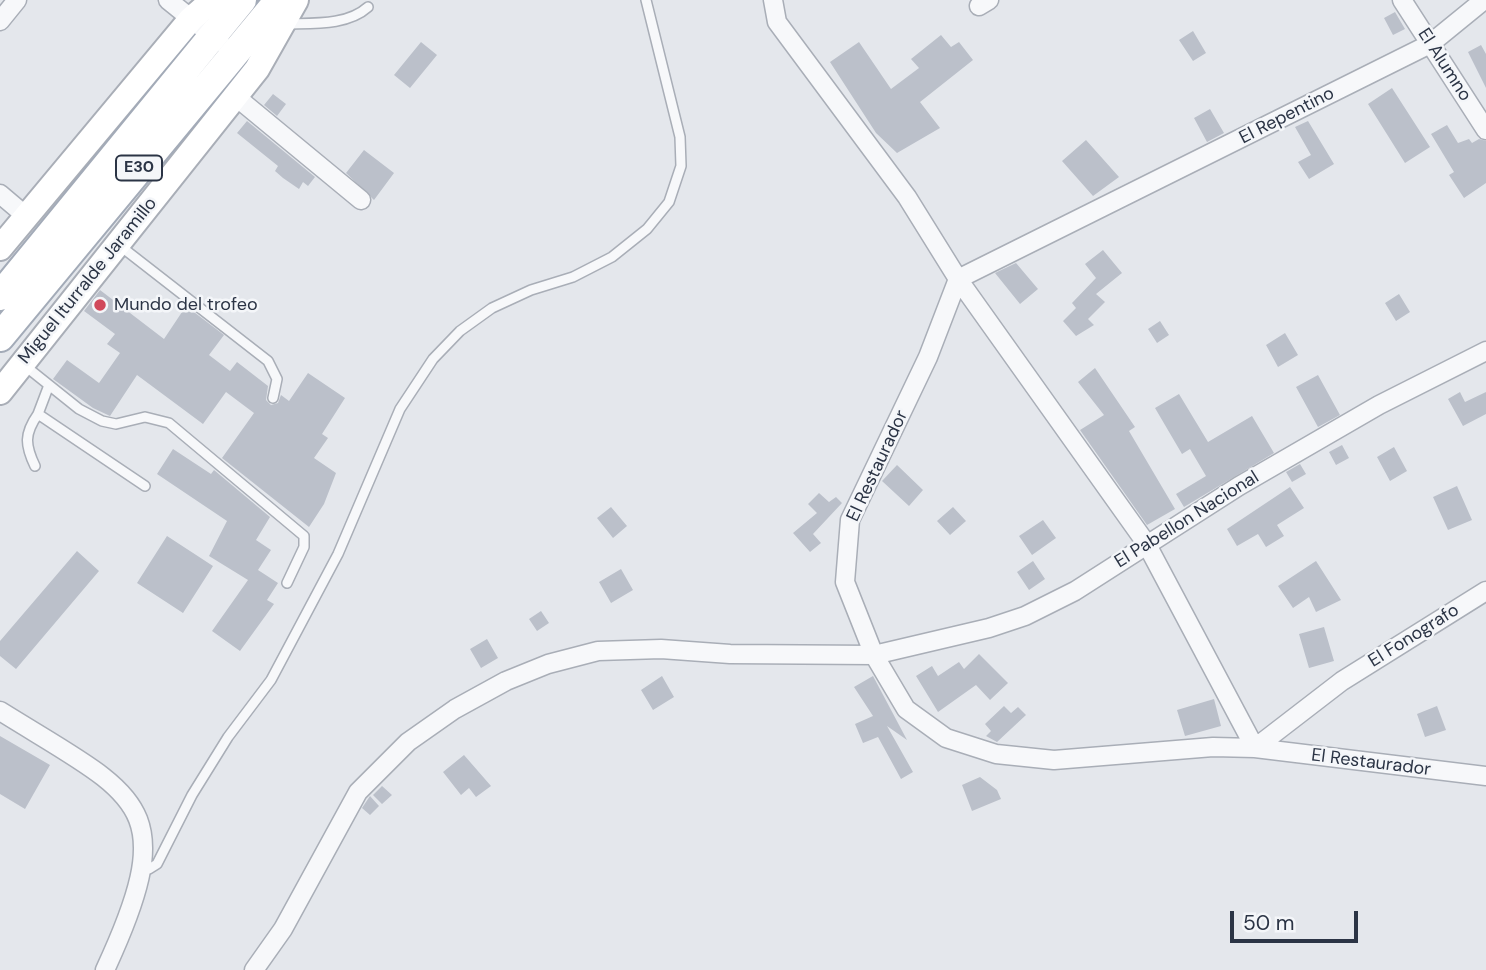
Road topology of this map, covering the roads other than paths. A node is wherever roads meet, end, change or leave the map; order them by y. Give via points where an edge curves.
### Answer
1 (17, 0) edge
2 (168, 0) edge
3 (213, 0) edge
4 (242, 0) edge
5 (296, 0) edge
6 (646, 0) edge
7 (773, 0) edge
8 (1402, 0) edge
9 (1484, 0) edge
10 (368, 7) dead end
11 (281, 12) edge
12 (191, 19) junction
13 (0, 21) edge
14 (1430, 44) junction
15 (223, 45) junction
16 (258, 67) junction
17 (235, 96) junction
18 (1486, 130) edge
19 (0, 194) edge
20 (361, 200) dead end
21 (26, 216) junction
22 (118, 244) junction
23 (0, 248) edge
24 (958, 279) junction
25 (0, 296) edge
26 (0, 337) edge
27 (1486, 351) edge
28 (23, 364) junction
29 (49, 385) junction
30 (0, 392) edge
31 (273, 398) dead end
32 (38, 414) junction
33 (35, 466) dead end
34 (145, 486) dead end
35 (1146, 543) junction
36 (286, 583) dead end
37 (1486, 591) edge
38 (874, 654) junction
39 (0, 711) edge
40 (1255, 748) junction
41 (1486, 776) edge
42 (141, 869) junction
43 (105, 970) edge
44 (254, 970) edge

1 - 13 street
2 - 12 street
3 - 12 main road
4 - 15 main road, Miguel Iturralde Jaramillo / E30
5 - 11 main road, Miguel Iturralde Jaramillo
6 - 42 lane via 680,137 680,173 669,202 648,229 612,257 492,308 460,331 433,359 400,409 338,554 271,680 228,737 157,864
7 - 24 street via 777,22 906,197
8 - 14 street, El Alumno
9 - 14 street, El Repentino
10 - 11 lane via 345,19
11 - 15 main road, Miguel Iturralde Jaramillo / E30
11 - 16 main road, Miguel Iturralde Jaramillo
12 - 15 street
12 - 21 main road
14 - 18 street, El Alumno
14 - 24 street, El Repentino
15 - 16 street
15 - 25 main road, Miguel Iturralde Jaramillo / E30
15 - 26 main road, Miguel Iturralde Jaramillo / E30
16 - 17 main road, Miguel Iturralde Jaramillo
17 - 20 street
17 - 22 main road, Miguel Iturralde Jaramillo
19 - 21 street
21 - 23 main road
22 - 28 main road, Miguel Iturralde Jaramillo
22 - 31 lane via 268,361 277,379
24 - 35 street
24 - 38 street, El Restaurador via 928,357 850,520 845,582
27 - 35 street, El Pabellon Nacional via 1379,405
28 - 29 lane
28 - 30 main road, Miguel Iturralde Jaramillo
29 - 32 lane
29 - 36 lane via 102,421 116,424 145,417 169,423 190,440 304,536 304,547
32 - 33 lane via 27,434 26,447
32 - 34 lane
35 - 38 street, El Pabellon Nacional via 1075,591 1025,616
35 - 40 street
37 - 40 street, El Fonografo via 1342,681
38 - 40 street, El Restaurador via 906,709 946,737 996,754 1054,760 1213,747
38 - 44 street, El Pabellon Nacional via 598,651 506,681 408,742 358,792
39 - 42 street via 107,778 126,796 140,818 145,846
40 - 41 street, El Restaurador
42 - 43 street via 138,892

